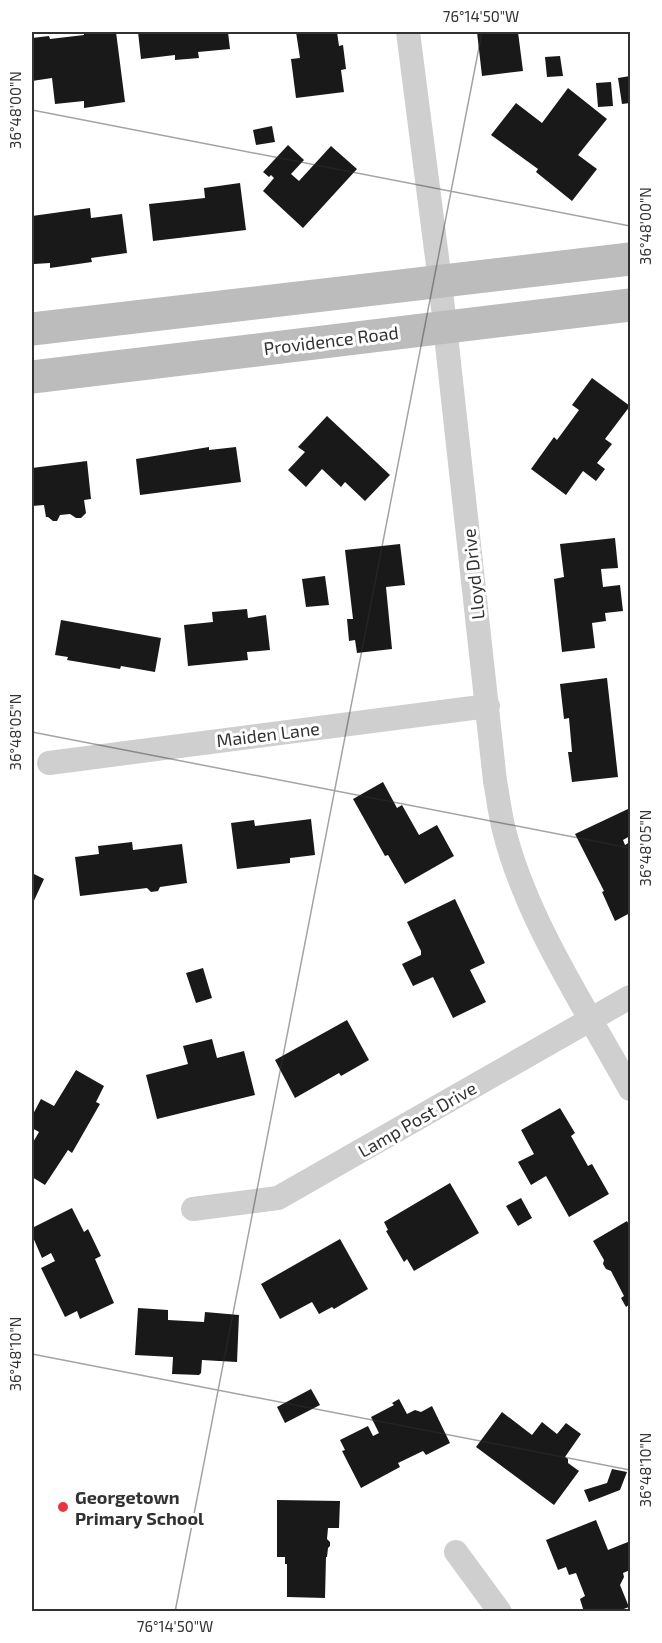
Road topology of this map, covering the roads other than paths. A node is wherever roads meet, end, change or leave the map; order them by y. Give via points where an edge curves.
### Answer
1 (408, 32) edge
2 (630, 259) edge
3 (440, 281) junction
4 (630, 305) edge
5 (446, 327) junction
6 (32, 329) edge
7 (32, 377) edge
8 (488, 706) junction
9 (49, 763) dead end
10 (630, 997) edge
11 (591, 1018) junction
12 (630, 1089) edge
13 (193, 1209) dead end
14 (456, 1552) dead end
15 (500, 1611) edge

1 - 3 street, Lloyd Drive
2 - 3 main road
3 - 5 street, Lloyd Drive
3 - 6 main road
4 - 5 main road, Providence Road
5 - 7 main road, Providence Road
5 - 8 street, Lloyd Drive
8 - 9 street, Maiden Lane
8 - 11 street, Lloyd Drive via 495,781 507,841 524,891
10 - 11 street, Lamp Post Drive
11 - 12 street, Lloyd Drive
11 - 13 street, Lamp Post Drive via 278,1198
14 - 15 street

